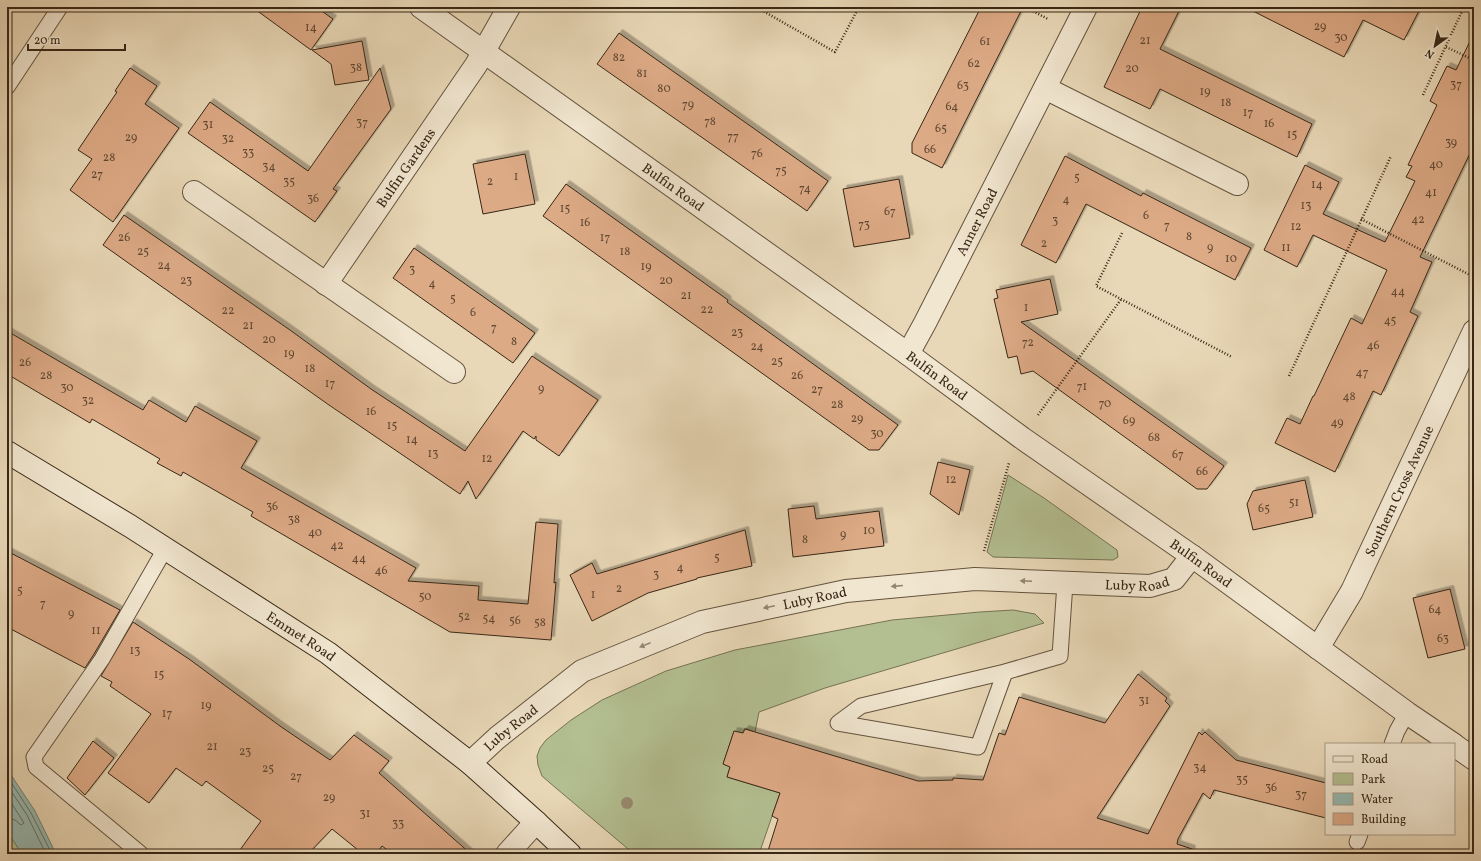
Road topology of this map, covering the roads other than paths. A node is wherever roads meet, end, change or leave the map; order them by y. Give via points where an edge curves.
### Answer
1 (60, 7) edge
2 (421, 7) edge
3 (509, 7) edge
4 (1086, 7) edge
5 (484, 52) junction
6 (7, 87) edge
7 (1045, 88) junction
8 (1237, 184) dead end
9 (194, 192) dead end
10 (326, 284) junction
11 (1474, 331) edge
12 (908, 354) junction
13 (454, 372) dead end
14 (7, 452) edge
15 (165, 549) junction
16 (1192, 556) junction
17 (1065, 583) junction
18 (1318, 648) junction
19 (1005, 672) junction
20 (1407, 713) junction
21 (1392, 743) edge
22 (1452, 743) edge
23 (1455, 745) edge
24 (1474, 759) edge
25 (470, 763) junction
26 (536, 822) junction
27 (141, 854) edge
28 (507, 854) edge
29 (570, 854) edge

1 - 6 lane
2 - 5 street, Bulfin Road
3 - 5 street, Bulfin Gardens
4 - 7 street, Anner Road
5 - 10 street, Bulfin Gardens
5 - 12 street, Bulfin Road
7 - 8 street
7 - 12 street, Anner Road
9 - 10 street
10 - 13 street
11 - 18 street, Southern Cross Avenue via 1352,591
12 - 16 street, Bulfin Road via 1022,438
14 - 15 street, Emmet Road
15 - 25 street, Emmet Road via 328,653
15 - 27 lane via 102,659 34,756 36,767
16 - 17 street, Luby Road via 1174,579 1150,586
16 - 18 street, Bulfin Road
17 - 19 lane via 1060,656
17 -> 25 street, Luby Road via 975,579 846,591 702,622 582,671 497,738
18 - 20 street, Bulfin Road
19 - 19 lane via 861,706 838,723 978,747
20 - 21 lane
20 - 22 street, Bulfin Road
23 - 24 street, Bulfin Road
25 - 26 street, Emmet Road
26 - 28 street
26 - 29 street, Emmet Road

